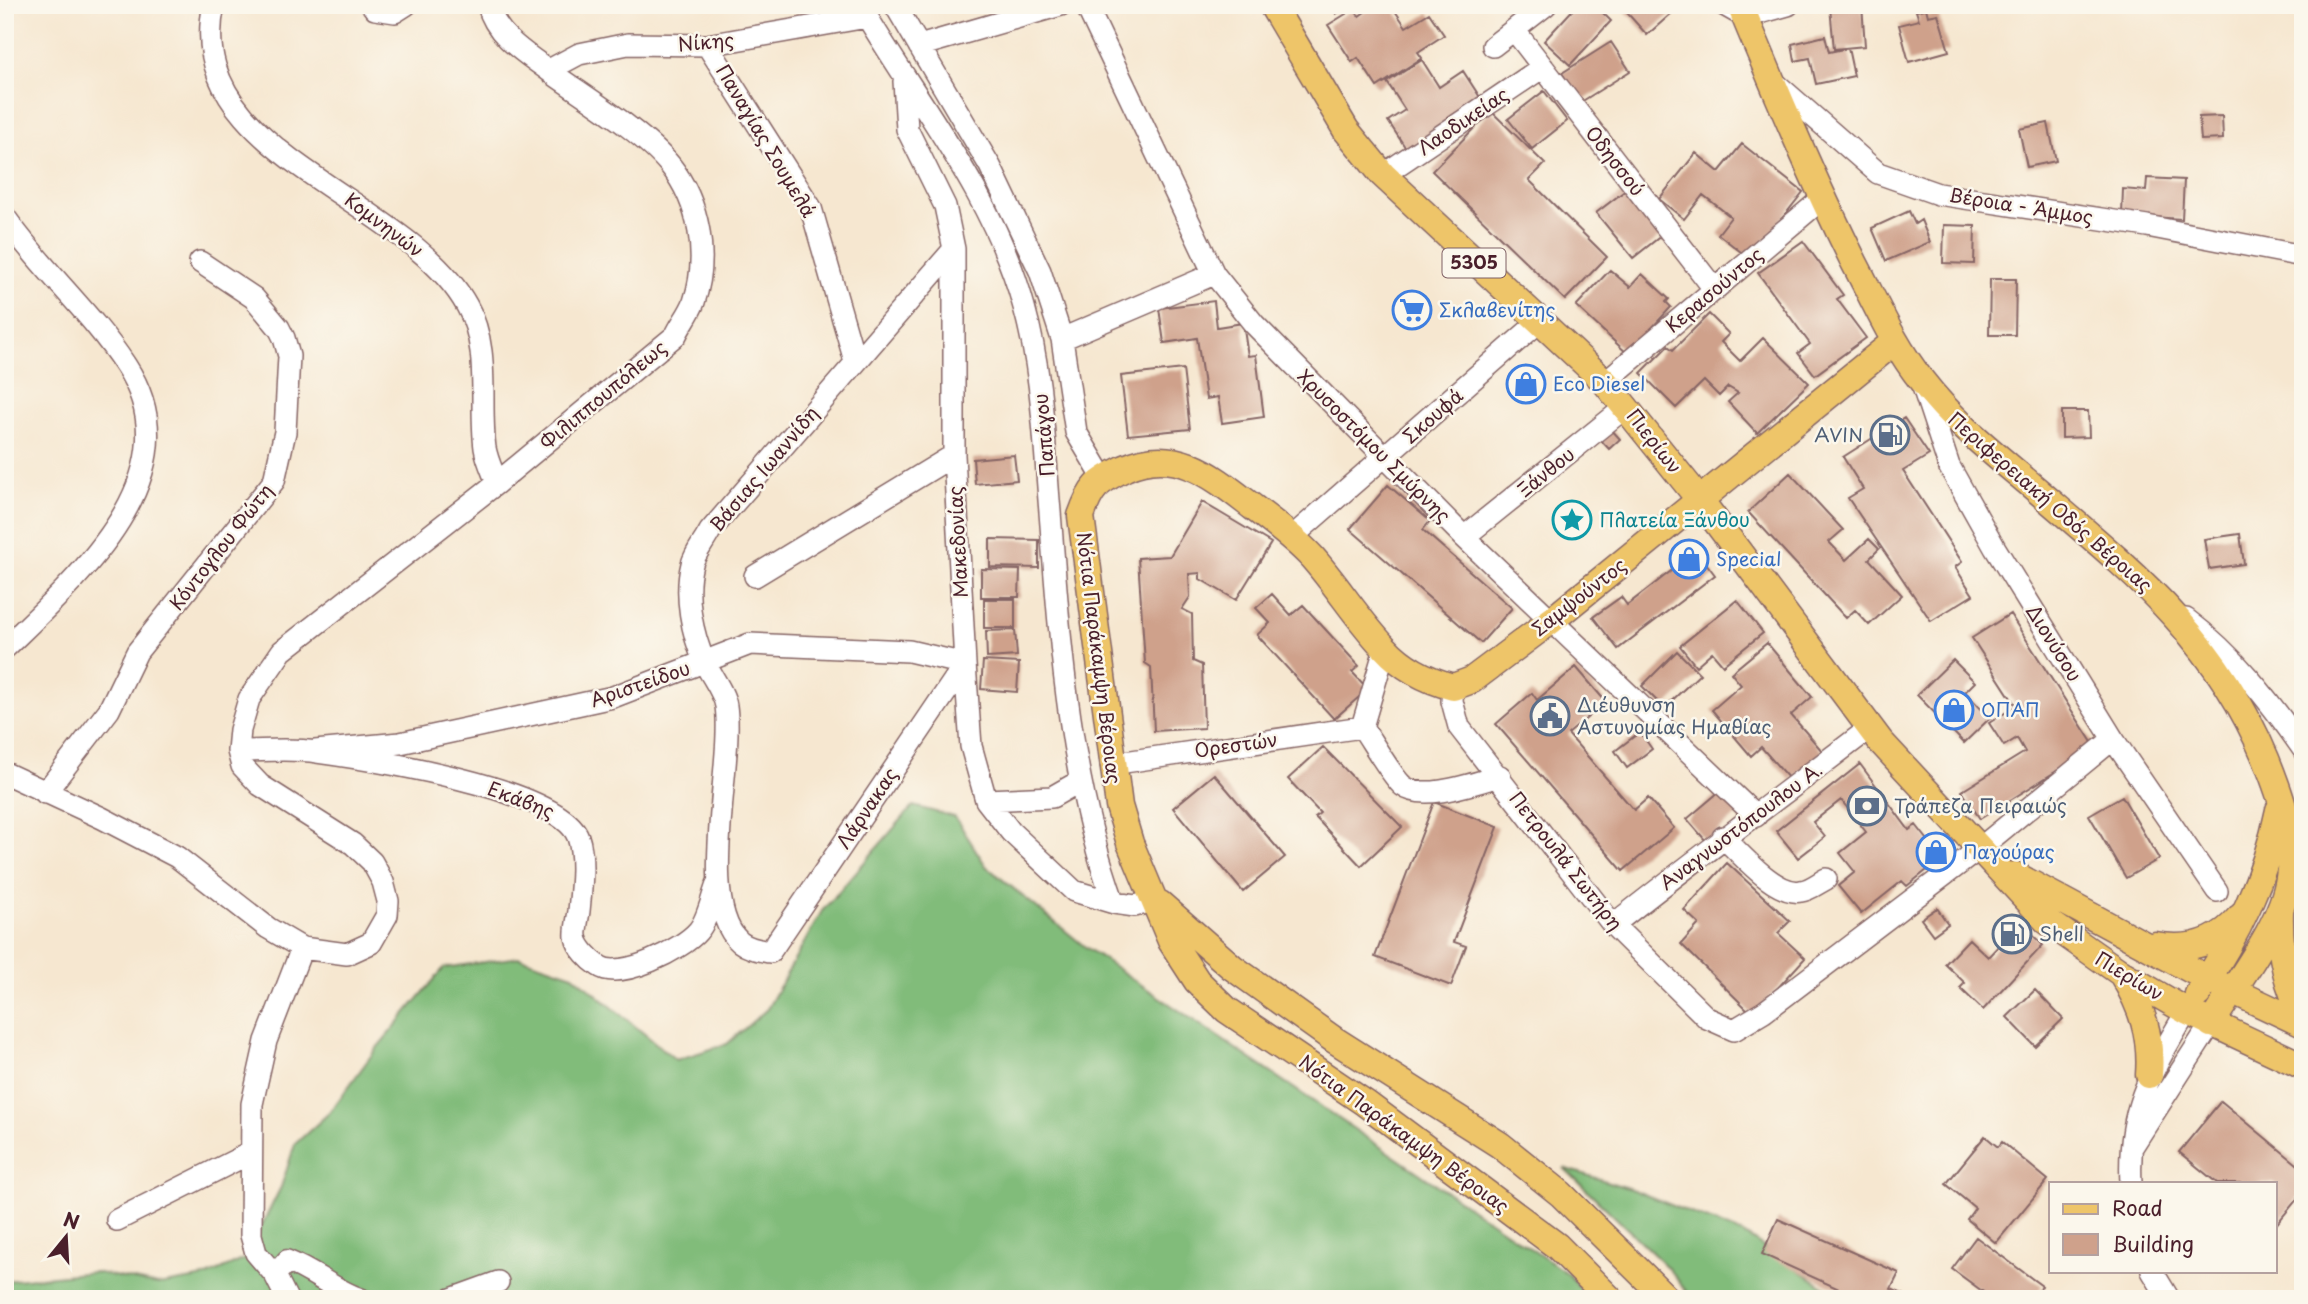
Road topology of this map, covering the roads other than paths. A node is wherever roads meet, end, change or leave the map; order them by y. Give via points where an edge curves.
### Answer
1 (214, 5) edge
2 (372, 5) edge
3 (406, 5) edge
4 (488, 5) edge
5 (895, 5) edge
6 (1061, 5) edge
7 (1086, 5) edge
8 (1272, 5) edge
9 (1546, 5) edge
10 (1788, 5) edge
11 (1736, 9) edge
12 (864, 11) edge
13 (1515, 32) junction
14 (707, 45) junction
15 (919, 46) junction
16 (1493, 46) dead end
17 (1543, 67) junction
18 (549, 70) junction
19 (904, 79) junction
20 (1774, 82) junction
21 (1383, 175) junction
22 (1823, 198) junction
23 (5, 217) edge
24 (954, 249) junction
25 (2303, 256) edge
26 (200, 262) dead end
27 (1214, 274) junction
28 (1715, 290) junction
29 (1541, 320) junction
30 (1062, 339) junction
31 (1895, 342) junction
32 (855, 361) junction
33 (1920, 380) junction
34 (1605, 382) junction
35 (1627, 406) junction
36 (954, 455) junction
37 (1385, 458) junction
38 (1104, 479) junction
39 (497, 483) junction
40 (1700, 500) junction
41 (1292, 537) junction
42 (1464, 537) junction
43 (755, 576) dead end
44 (2165, 603) junction
45 (1552, 620) junction
46 (5, 648) edge
47 (1385, 649) junction
48 (705, 662) junction
49 (965, 664) junction
50 (1453, 687) junction
51 (1362, 727) junction
52 (1870, 728) junction
53 (2113, 739) junction
54 (2303, 749) edge
55 (238, 751) junction
56 (315, 751) junction
57 (1111, 764) junction
58 (5, 773) edge
59 (1500, 776) junction
60 (1080, 780) junction
61 (45, 793) junction
62 (986, 800) junction
63 (2281, 802) junction
64 (1756, 816) junction
65 (1723, 837) junction
66 (1986, 856) junction
67 (1826, 879) dead end
68 (718, 881) junction
69 (2217, 891) dead end
70 (1156, 900) junction
71 (1114, 904) junction
72 (2249, 906) junction
73 (2280, 907) junction
74 (1613, 925) junction
75 (2145, 943) junction
76 (302, 948) junction
77 (770, 952) joint
78 (2121, 973) junction
79 (2219, 985) junction
80 (2187, 1011) junction
81 (2303, 1015) edge
82 (2211, 1024) junction
83 (2303, 1024) edge
84 (2303, 1066) edge
85 (2149, 1075) junction
86 (2132, 1147) junction
87 (250, 1153) junction
88 (2131, 1182) edge
89 (117, 1220) dead end
90 (2153, 1272) edge
91 (275, 1275) junction
92 (498, 1282) dead end
93 (287, 1299) edge
94 (361, 1299) edge
95 (451, 1299) edge
96 (1610, 1299) edge
97 (1667, 1299) edge
98 (2169, 1299) edge

1 - 39 street, Κομνηνών via 212,56 231,104 267,141 402,234 441,270 468,307 484,382 486,451
2 - 3 street via 395,12
4 - 18 street, Φιλιππουπόλεως via 492,21 526,56
5 - 15 street, Παπάγου
6 - 15 street
7 - 27 street, Χρυσοστόμου Σμύρνης
8 - 21 main road, Πιερίων / 5305 via 1346,130
9 - 13 street
10 - 11 street
11 - 20 main road, Περιφερειακή Οδός Βέροιας
12 - 14 street, Νίκης
12 - 19 street, Παπάγου
13 - 16 street
13 - 17 street, Οδησσού
14 - 18 street, Νίκης via 628,44 579,54
14 - 32 street, Παναγίας Σουμελά via 811,208
15 - 30 street, Παπάγου via 990,166 1040,271
17 - 21 street, Λαοδικείας
17 - 28 street, Οδησσού
18 - 39 street, Φιλιππουπόλεως via 670,165 701,229 700,268 694,303 676,335
19 - 24 street, Μακεδονίας via 907,129 945,206
19 - 60 street, Παπάγου via 1002,241 1025,308 1040,388 1052,543
20 - 22 main road, Περιφερειακή Οδός Βέροιας
20 - 25 street, Βέροια - Άμμος via 1878,173 1907,185
21 - 29 main road, Πιερίων / 5305
22 - 28 street, Κερασούντος
22 - 31 main road, Περιφερειακή Οδός Βέροιας
23 - 46 street via 127,367 144,405 148,434 135,491 100,552
24 - 32 street, Βάσιας Ιωαννίδη
24 - 36 street, Μακεδονίας
26 - 61 street, Κόντογλου Φώτη via 254,298 284,338 289,355 285,432 274,481 138,652 109,710
27 - 30 street
27 - 37 street, Χρυσοστόμου Σμύρνης via 1254,324
28 - 34 street, Κερασούντος
29 - 34 main road, Πιερίων / 5305
29 - 37 street, Σκουφά
30 - 38 street, Παπάγου via 1076,432
31 - 33 main road, Περιφερειακή Οδός Βέροιας
31 - 40 main road
32 - 48 street, Βάσιας Ιωαννίδη via 710,531 692,563 692,628
33 - 44 main road, Περιφερειακή Οδός Βέροιας via 1981,446
33 - 53 street, Διονύσου via 1949,466
34 - 35 main road, Πιερίων / 5305
35 - 40 main road, Πιερίων / 5305
35 - 42 street, Ξάνθου
36 - 43 street
36 - 49 street, Μακεδονίας
37 - 41 street, Σκουφά
37 - 42 street, Χρυσοστόμου Σμύρνης
38 - 41 main road, Νότια Παράκαμψη Βέροιας via 1144,460 1183,463 1218,481
38 - 57 main road, Νότια Παράκαμψη Βέροιας via 1090,490 1081,516
39 - 55 street, Φιλιππουπόλεως via 282,651 249,699
40 - 45 main road, Σαμψούντος
40 - 52 main road, Πιερίων / 5305
41 - 47 main road, Νότια Παράκαμψη Βέροιας
42 - 45 street, Χρυσοστόμου Σμύρνης
44 - 54 street via 2215,640 2249,676
44 - 63 main road, Περιφερειακή Οδός Βέροιας via 2232,688
45 - 50 main road, Σαμψούντος via 1472,680
45 - 64 street, Χρυσοστόμου Σμύρνης
47 - 50 main road, Νότια Παράκαμψη Βέροιας via 1410,670
47 - 51 street
48 - 49 street, Αριστείδου via 750,644 909,651
48 - 56 street, Αριστείδου via 613,697 400,743
48 - 68 street, Βάσιας Ιωαννίδη via 726,704
49 - 62 street, Μακεδονίας via 971,746
49 - 77 street, Λάρνακας
50 - 59 street, Πετρουλά Σωτήρη via 1459,727
51 - 57 street, Ορεστών
51 - 59 street via 1404,786 1445,790
52 - 64 street, Αναγνωστόπουλου Α.
52 - 66 main road, Πιερίων / 5305
53 - 66 street
53 - 69 street, Διονύσου
55 - 56 street, Εκάβης
55 - 76 street via 242,766 254,779 353,844 372,862 383,882 387,915 371,943 347,954
56 - 68 street, Εκάβης via 510,791 566,818 578,837 580,861 576,938 600,968 629,969 686,942 700,929
57 - 70 main road, Νότια Παράκαμψη Βέροιας via 1130,843
58 - 61 street
59 - 74 street, Πετρουλά Σωτήρη
60 - 62 street via 1052,797
60 - 71 street, Παπάγου via 1099,863
61 - 76 street via 177,857 268,928
62 - 71 street, Μακεδονίας via 1059,879 1074,891
63 - 72 main road, Περιφερειακή Οδός Βέροιας via 2263,873
63 - 73 main road, Περιφερειακή Οδός Βέροιας via 2291,851 2289,880
64 - 65 street, Αναγνωστόπουλου Α.
65 - 67 street via 1776,886 1788,891 1803,891
65 - 74 street, Αναγνωστόπουλου Α.
66 - 74 street, Πετρουλά Σωτήρη via 1734,1030 1707,1018
66 - 75 main road, Πιερίων / 5305
66 - 78 main road, Πιερίων / 5305 via 2047,921
68 - 77 street, Βάσιας Ιωαννίδη via 723,916 740,941
70 - 71 street, Μακεδονίας via 1135,906
70 - 96 main road, Νότια Παράκαμψη Βέροιας via 1171,941 1197,981 1227,1010 1365,1103 1557,1246
70 - 97 main road, Νότια Παράκαμψη Βέροιας via 1243,975 1500,1145 1561,1194
72 - 75 main road via 2231,928 2205,943 2176,949
72 - 79 main road, Περιφερειακή Οδός Βέροιας via 2225,953
73 - 79 main road, Περιφερειακή Οδός Βέροιας
73 - 81 main road via 2282,959
75 - 79 main road, Πιερίων / 5305
76 - 87 street via 266,1041 252,1104
78 - 80 main road, Πιερίων / 5305
78 - 85 main road via 2144,1018 2151,1049
79 - 80 main road, Περιφερειακή Οδός Βέροιας
79 - 82 main road, Περιφερειακή Οδός Βέροιας
79 - 83 main road, 5305
80 - 82 main road, Πιερίων / 5305
80 - 85 street
82 - 84 main road, 5305
82 - 86 street
85 - 86 street via 2134,1118
86 - 88 street
87 - 89 street
87 - 91 street via 251,1235 256,1253
90 - 98 street
91 - 93 street
91 - 94 street via 287,1261
92 - 95 street

